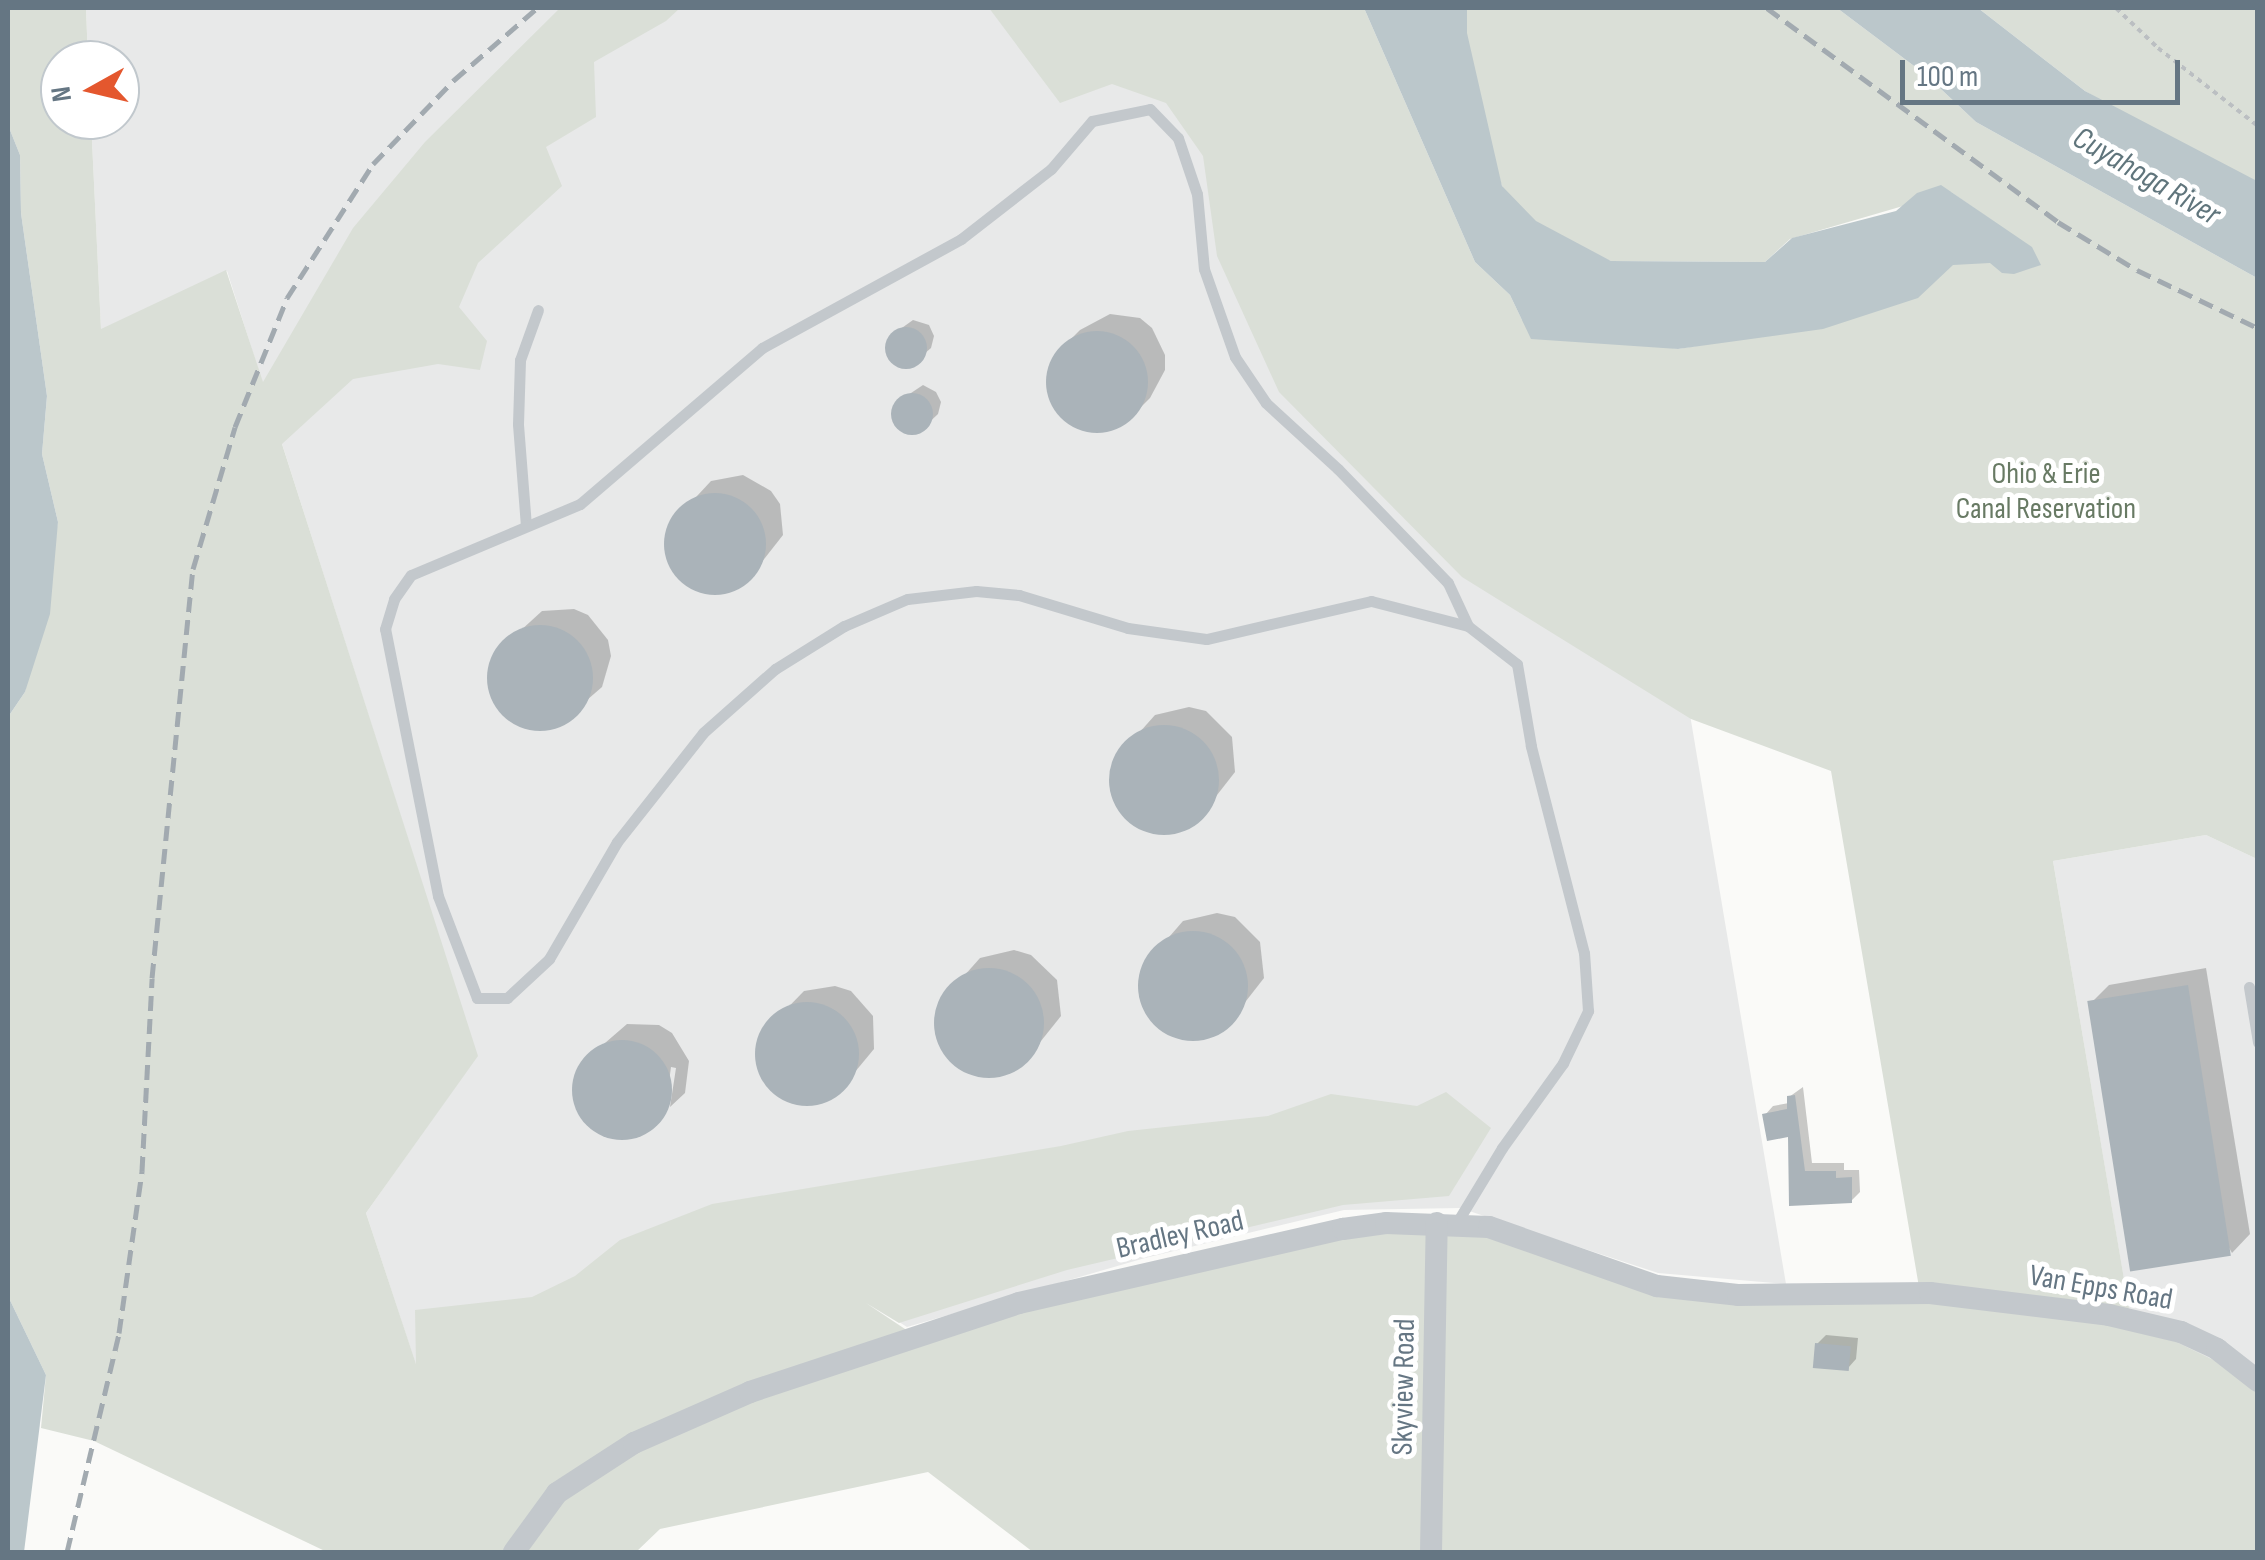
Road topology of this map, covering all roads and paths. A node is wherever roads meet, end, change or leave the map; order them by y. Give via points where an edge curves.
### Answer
1 (2116, 8) edge
2 (2258, 126) edge
3 (538, 310) dead end
4 (526, 526) junction
5 (1468, 626) junction
6 (2249, 987) dead end
7 (2258, 1042) edge
8 (1446, 1224) junction
9 (1920, 1294) joint
10 (2258, 1381) edge
11 (514, 1552) edge
12 (1431, 1552) edge

1 - 2 path
3 - 4 lane via 520,360
4 - 5 lane via 580,504 762,348 961,239 1051,169 1092,121 1150,109 1178,138 1197,194 1204,269 1235,357 1266,403 1448,583
4 - 5 lane via 411,575 386,629 438,896 477,998 507,998 549,959 617,842 703,733 775,669 844,626 906,599 976,591 1019,595 1128,628 1206,639 1371,602
5 - 8 lane via 1517,664 1584,953 1588,1011 1563,1063
6 - 7 lane
8 - 9 street, Bradley Road via 1489,1227 1657,1286 1738,1295
8 - 11 street, Bradley Road via 1343,1229 1019,1304 750,1392 634,1442 557,1493
8 - 12 street, Skyview Road
9 - 10 street, Van Epps Road via 2109,1315 2181,1332

